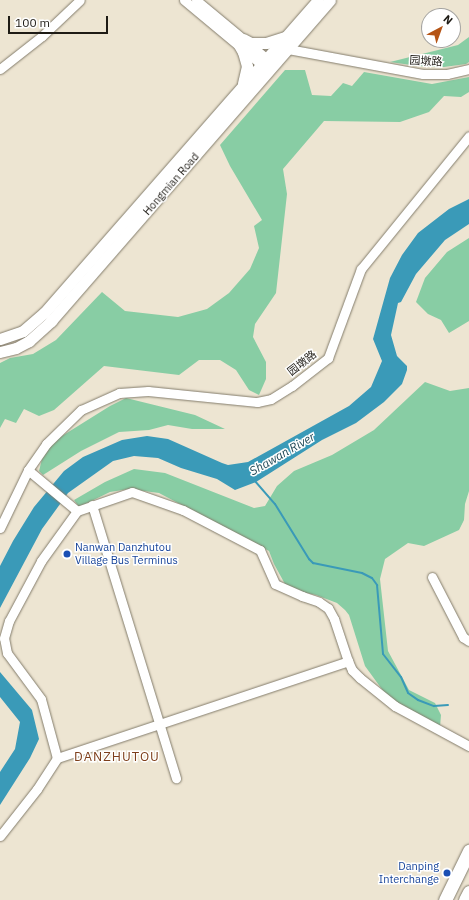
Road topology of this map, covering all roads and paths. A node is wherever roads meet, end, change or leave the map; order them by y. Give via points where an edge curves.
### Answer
1 (80, 0) edge
2 (184, 0) edge
3 (196, 0) edge
4 (318, 0) edge
5 (330, 0) edge
6 (289, 33) junction
7 (241, 42) junction
8 (288, 49) junction
9 (266, 64) junction
10 (469, 69) edge
11 (0, 70) edge
12 (242, 87) junction
13 (469, 136) edge
14 (0, 339) edge
15 (0, 352) edge
16 (28, 470) junction
17 (92, 505) junction
18 (77, 511) junction
19 (0, 528) edge
20 (432, 577) dead end
21 (469, 641) edge
22 (348, 661) junction
23 (161, 725) junction
24 (469, 746) edge
25 (57, 758) junction
26 (176, 778) dead end
27 (0, 836) edge
28 (469, 851) edge
29 (469, 867) edge
30 (469, 892) edge
31 (446, 900) edge
32 (465, 900) edge

1 - 11 street via 42,36
2 - 7 street
3 - 7 street
4 - 6 main road, Hongmian Road
5 - 8 main road, Hongmian Road
6 - 7 main road via 281,39 266,43
6 - 9 main road, Hongmian Road
7 - 9 street
7 - 12 main road via 247,66
8 - 9 main road, Hongmian Road
8 - 10 street, 园墩路 via 423,74 447,74
9 - 12 main road, Hongmian Road
9 - 15 main road, Hongmian Road via 51,321 29,341
12 - 14 main road, Hongmian Road via 44,313 23,331
13 - 16 street via 361,269 328,358 292,386 270,399 257,402 148,391 119,393 81,410 46,444
16 - 18 street
16 - 19 street
17 - 18 street
17 - 22 street via 132,492 183,510 260,550 275,584 328,608
17 - 23 street
18 - 25 street via 41,561 9,621 4,638 6,652 41,699
20 - 21 street via 463,637
22 - 23 street
22 - 24 street via 360,678 395,706
23 - 25 street
23 - 26 street
25 - 27 street via 37,789
28 - 31 highway
29 - 31 highway
30 - 32 highway

